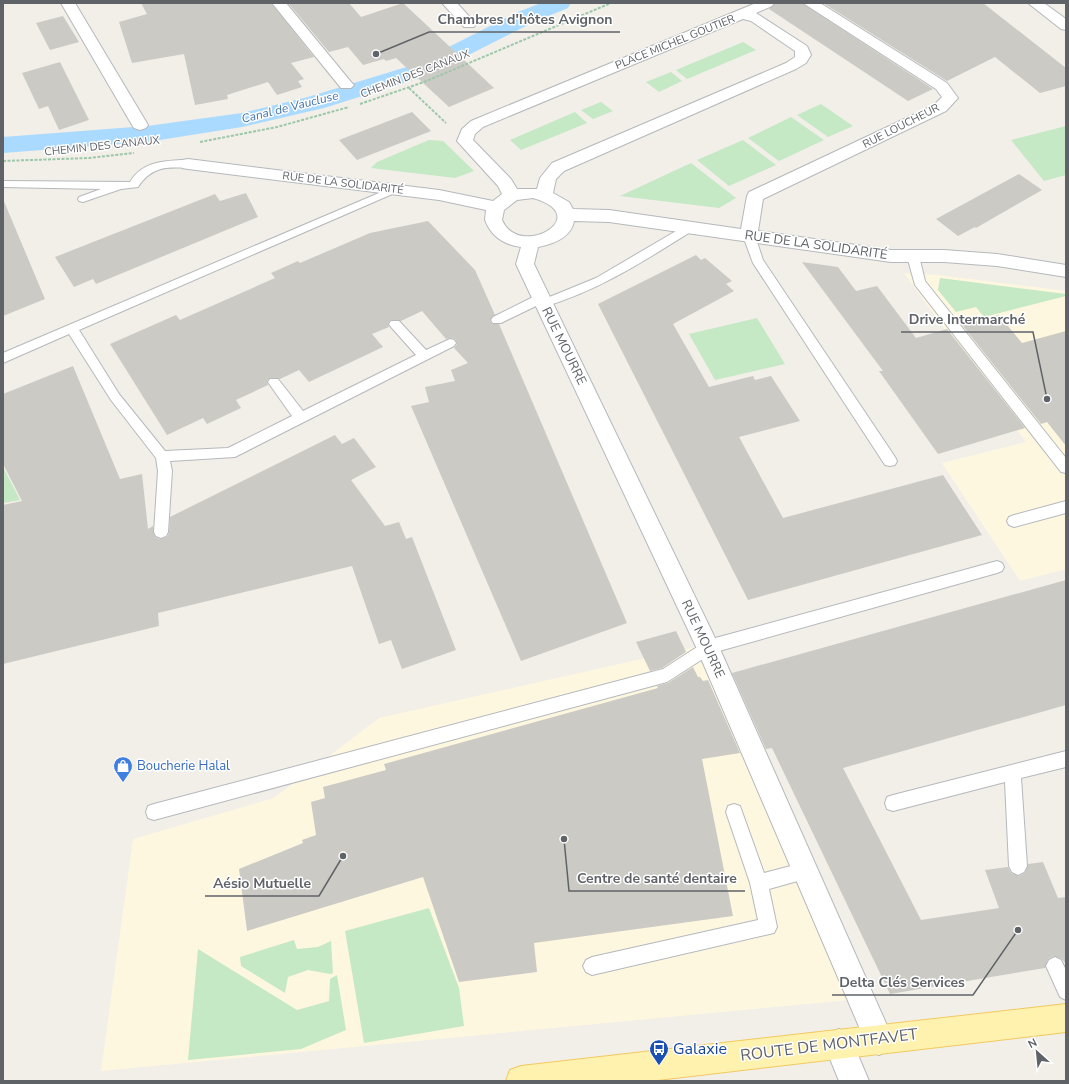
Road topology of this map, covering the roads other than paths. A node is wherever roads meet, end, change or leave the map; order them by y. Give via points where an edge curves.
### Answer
1 (68, 3) edge
2 (279, 3) edge
3 (449, 3) edge
4 (767, 3) edge
5 (810, 3) edge
6 (1035, 3) edge
7 (744, 14) junction
8 (469, 24) dead end
9 (1066, 26) edge
10 (346, 85) dead end
11 (140, 125) dead end
12 (188, 164) joint
13 (3, 184) edge
14 (120, 186) junction
15 (393, 190) junction
16 (544, 195) junction
17 (512, 196) junction
18 (83, 199) dead end
19 (497, 207) junction
20 (567, 215) junction
21 (688, 228) junction
22 (749, 236) junction
23 (531, 242) junction
24 (913, 256) junction
25 (1066, 271) edge
26 (542, 300) junction
27 (497, 320) dead end
28 (394, 324) dead end
29 (72, 329) junction
30 (450, 343) dead end
31 (5, 354) edge
32 (424, 356) junction
33 (274, 382) dead end
34 (301, 418) junction
35 (162, 456) junction
36 (890, 461) dead end
37 (1066, 468) edge
38 (1066, 507) edge
39 (1014, 521) dead end
40 (161, 532) dead end
41 (997, 567) dead end
42 (708, 647) junction
43 (1066, 759) edge
44 (1013, 772) junction
45 (893, 803) dead end
46 (154, 812) dead end
47 (734, 812) dead end
48 (1018, 866) dead end
49 (806, 871) junction
50 (759, 883) junction
51 (592, 966) dead end
52 (1055, 966) dead end
53 (1066, 991) edge
54 (1066, 1018) edge
55 (879, 1040) junction
56 (839, 1044) junction
57 (585, 1077) edge
58 (521, 1081) edge
59 (854, 1081) edge

1 - 11 street
2 - 10 street
3 - 8 street
4 - 7 street
5 - 22 street, RUE LOUCHEUR via 942,86 950,98 940,108 755,196
6 - 9 street
7 - 16 street, PLACE MICHEL GOUTIER via 756,18 802,49 804,55 801,60 558,167 548,178
7 - 17 street, PLACE MICHEL GOUTIER via 477,124 468,132 465,141 505,183
12 - 14 lane via 159,165 141,174 134,185
12 - 15 street, RUE DE LA SOLIDARITÉ
13 - 14 lane
14 - 18 lane
15 - 19 street, RUE DE LA SOLIDARITÉ via 439,195
15 - 29 lane
16 - 17 street
16 - 20 street via 560,202
17 - 19 street
19 - 23 street via 493,220 496,228 510,238
20 - 21 street, RUE DE LA SOLIDARITÉ via 609,216
20 - 23 street via 567,223 562,230 543,241
21 - 22 street, RUE DE LA SOLIDARITÉ
21 - 26 lane via 597,284 560,299
22 - 24 street, RUE DE LA SOLIDARITÉ via 891,256
22 - 36 lane via 756,260
23 - 26 street, RUE MOURRE via 525,264
24 - 25 street, RUE DE LA SOLIDARITÉ via 997,260
24 - 37 lane via 919,282
26 - 27 lane
26 - 42 street, RUE MOURRE
28 - 32 lane
29 - 31 lane
29 - 35 lane via 115,397
30 - 32 lane
32 - 34 lane
33 - 34 lane
34 - 35 lane via 230,453
35 - 40 lane via 164,471
38 - 39 lane
41 - 42 lane
42 - 46 lane via 667,675
42 - 49 street, RUE MOURRE
43 - 44 lane
44 - 45 lane
44 - 48 lane
47 - 50 lane
49 - 50 lane
49 - 55 street, RUE MOURRE
50 - 51 lane via 768,927
52 - 53 lane
54 - 55 main road, ROUTE DE MONTFAVET
55 - 56 main road, ROUTE DE MONTFAVET
56 - 57 main road, ROUTE DE MONTFAVET
56 - 59 street
57 - 58 main road, ROUTE DE MONTFAVET

